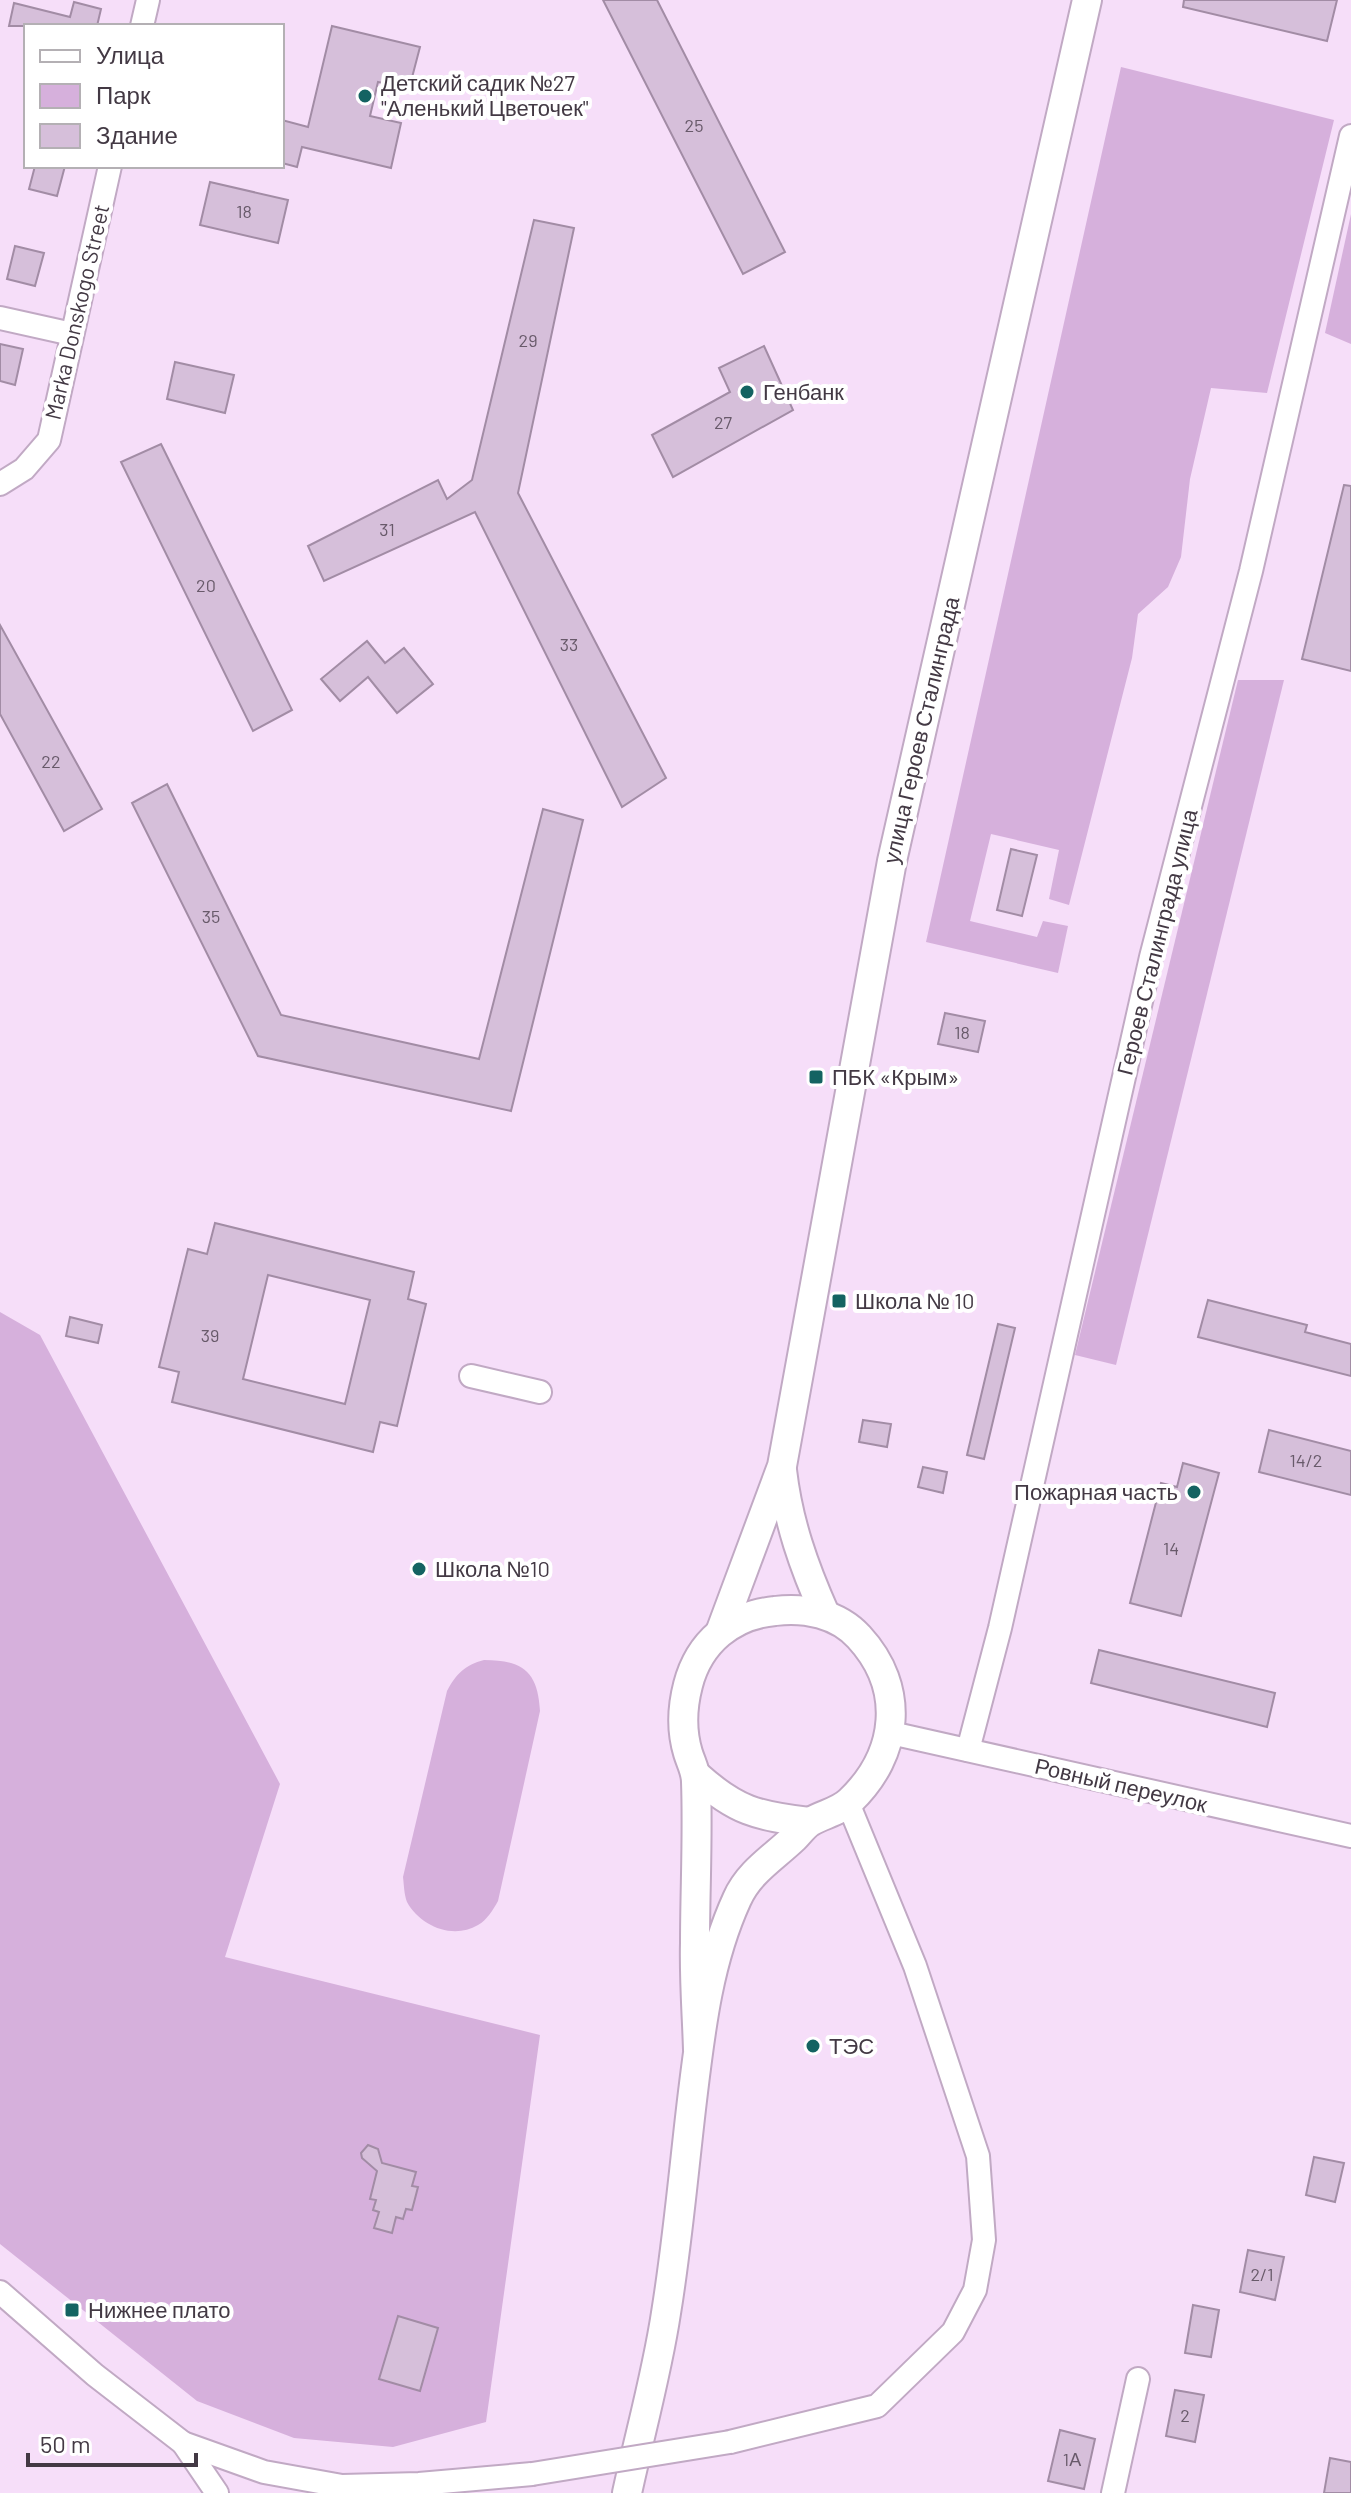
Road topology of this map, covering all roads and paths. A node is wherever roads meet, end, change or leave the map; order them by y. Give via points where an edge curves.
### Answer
1 (148, 0) edge
2 (1087, 0) edge
3 (142, 24) edge
4 (1351, 136) edge
5 (110, 168) edge
6 (0, 318) edge
7 (72, 334) junction
8 (0, 484) edge
9 (471, 1376) dead end
10 (540, 1392) dead end
11 (782, 1466) junction
12 (825, 1614) junction
13 (721, 1630) junction
14 (891, 1733) junction
15 (968, 1750) junction
16 (696, 1775) junction
17 (848, 1803) junction
18 (809, 1822) junction
19 (1351, 1836) edge
20 (698, 2050) junction
21 (0, 2292) edge
22 (1138, 2379) dead end
23 (183, 2443) junction
24 (217, 2493) edge
25 (627, 2493) edge
26 (1113, 2493) edge

1 - 3 street
2 - 11 main road, улица Героев Сталинграда via 892,861
4 - 15 street, Героев Сталинграда улица via 1251,571 1151,957
5 - 7 street, Marka Donskogo Street
6 - 7 street
7 - 8 street, Marka Donskogo Street via 49,440 24,469
9 - 10 street
11 - 12 main road, улица Героев Сталинграда via 797,1545
11 - 13 main road, улица Героев Сталинграда
12 - 13 main road via 764,1612
12 - 14 main road via 857,1634 870,1650 886,1682
13 - 16 main road via 695,1665 684,1704 687,1752
14 - 15 street, Ровный переулок
14 - 17 main road via 881,1760
15 - 19 street, Ровный переулок
16 - 18 main road via 740,1808
16 - 20 main road
17 - 18 main road
17 - 23 street, bridge via 915,1966 978,2156 984,2240 975,2290 953,2332 877,2406 730,2442 532,2474 419,2484 342,2486 264,2472
18 - 20 main road via 758,1867 739,1894 710,1974
20 - 25 main road via 666,2316
21 - 23 street
22 - 26 street
23 - 24 street

